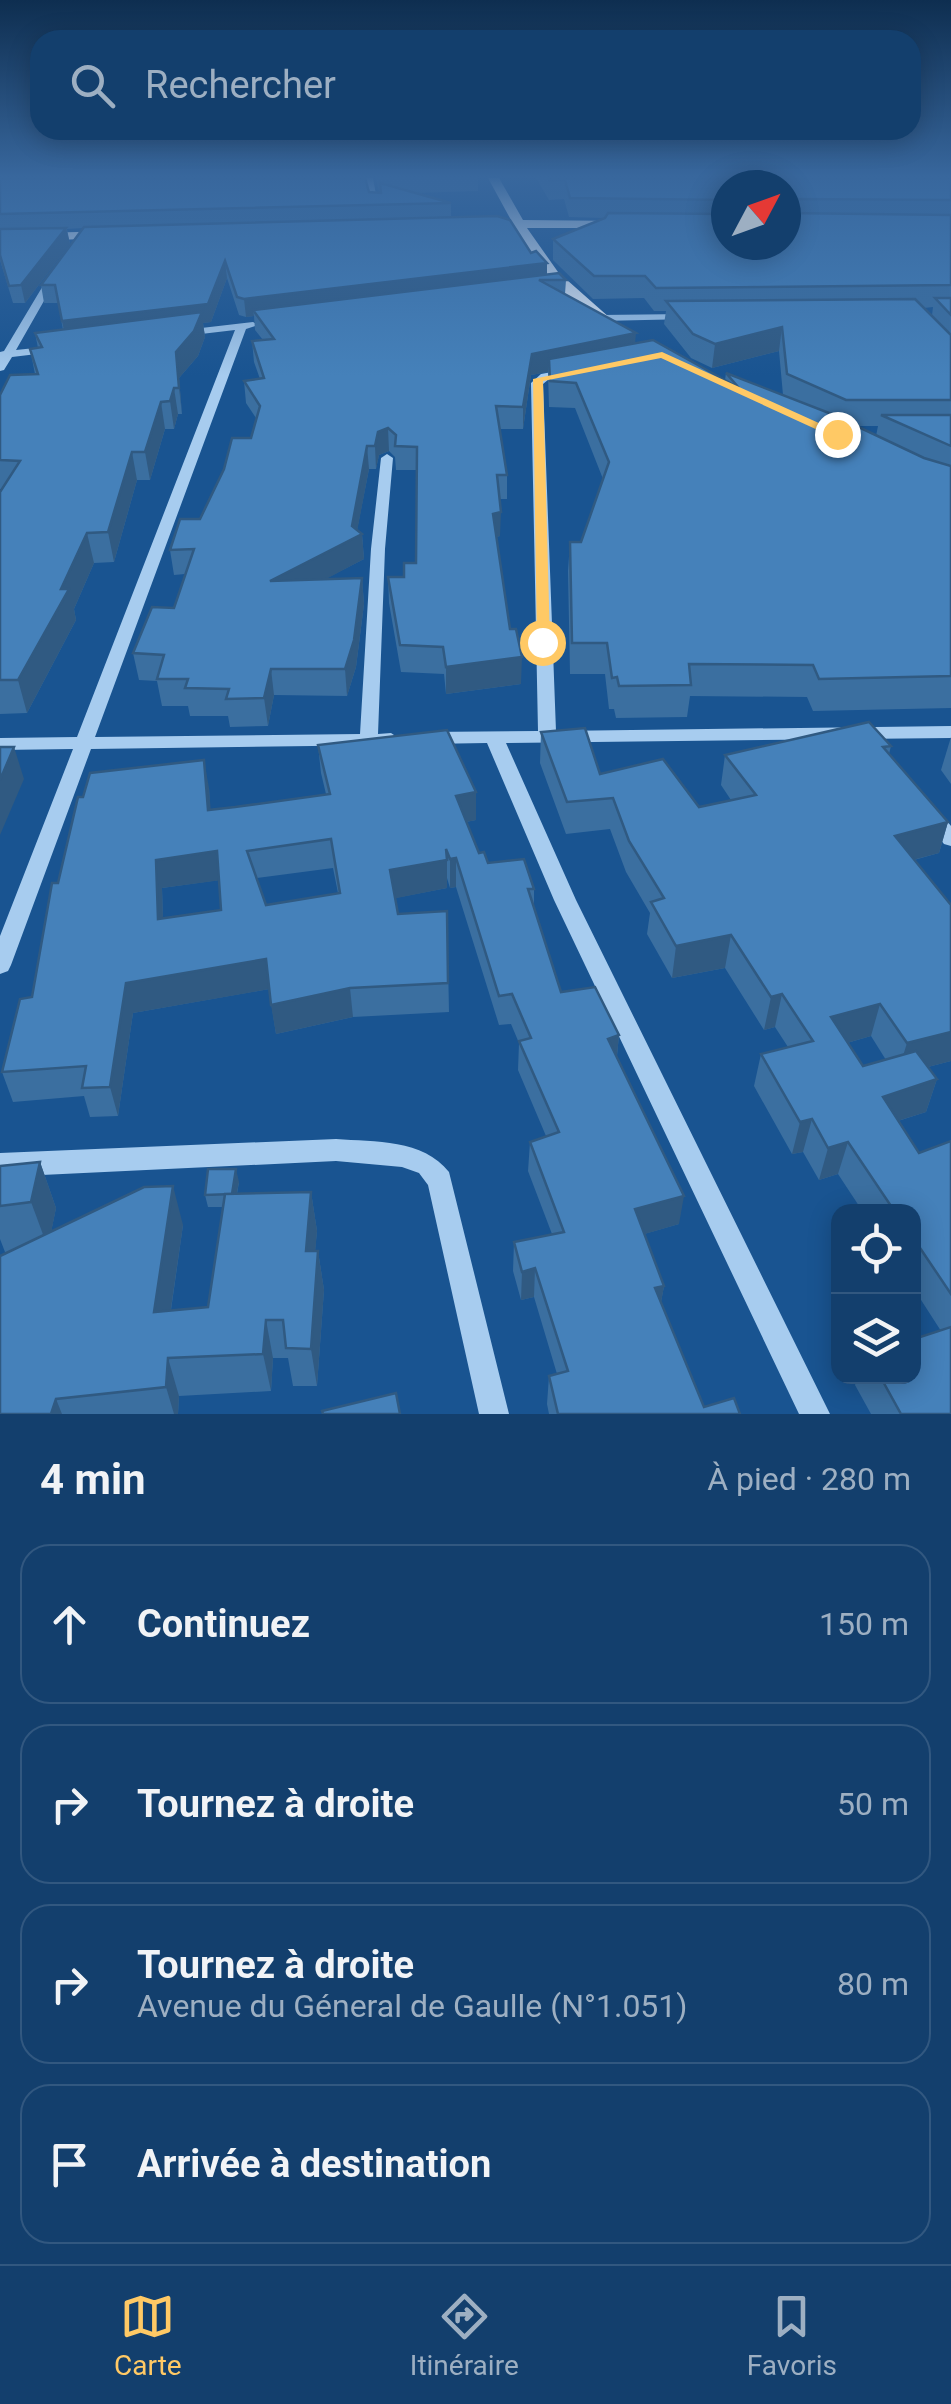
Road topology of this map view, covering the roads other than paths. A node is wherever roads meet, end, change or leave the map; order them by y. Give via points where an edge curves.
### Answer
1 (77, 244) edge
2 (528, 244) edge
3 (546, 244) edge
4 (73, 249) edge
5 (62, 263) edge
6 (545, 263) junction
7 (560, 285) junction
8 (542, 287) edge
9 (698, 317) edge
10 (600, 318) junction
11 (261, 324) edge
12 (242, 326) junction
13 (165, 335) edge
14 (627, 336) edge
15 (68, 347) edge
16 (5, 355) edge
17 (0, 368) edge
18 (582, 369) edge
19 (387, 458) dead end
20 (951, 732) edge
21 (494, 737) junction
22 (547, 737) junction
23 (370, 739) junction
24 (84, 742) junction
25 (0, 744) edge
26 (914, 794) edge
27 (951, 839) edge
28 (0, 965) edge
29 (0, 1165) edge
30 (494, 1414) edge
31 (815, 1414) edge

1 - 4 street
2 - 6 main road
3 - 6 main road
5 - 16 street
6 - 7 main road
7 - 8 street
7 - 10 main road
9 - 10 street
10 - 14 main road
11 - 12 street
12 - 13 street
12 - 24 street
15 - 16 street
16 - 17 street
18 - 22 street via 537,382
19 - 23 street
20 - 22 street via 871,740
21 - 22 street
21 - 23 street
21 - 31 street via 565,900
23 - 24 street
24 - 25 street
24 - 28 street
26 - 27 street
29 - 30 street via 336,1150 428,1165 440,1180

